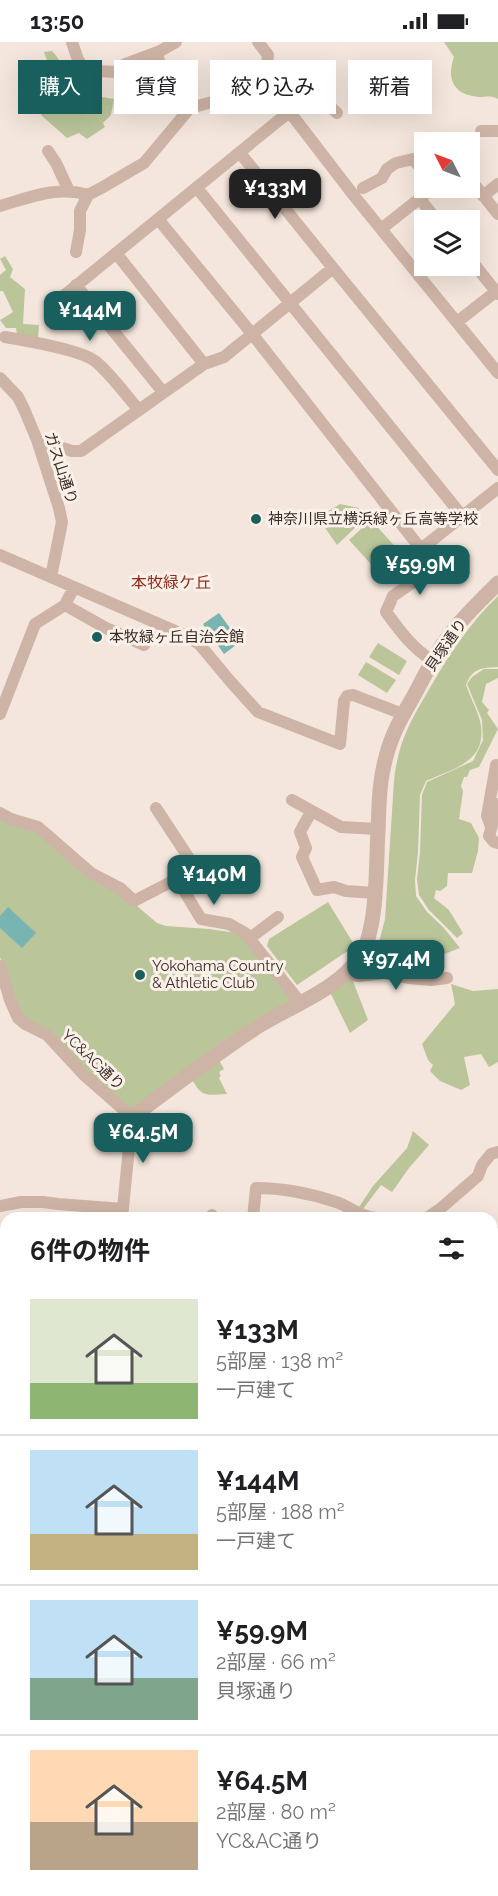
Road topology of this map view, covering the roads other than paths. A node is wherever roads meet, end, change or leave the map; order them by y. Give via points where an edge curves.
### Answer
1 (72, 42) edge
2 (176, 42) edge
3 (258, 42) edge
4 (160, 51) junction
5 (159, 60) edge
6 (267, 60) edge
7 (187, 114) edge
8 (288, 114) edge
9 (292, 114) edge
10 (481, 130) dead end
11 (498, 131) edge
12 (48, 151) dead end
13 (240, 153) junction
14 (414, 160) edge
15 (498, 184) edge
16 (196, 188) junction
17 (69, 191) junction
18 (480, 192) edge
19 (358, 193) junction
20 (88, 195) junction
21 (483, 196) junction
22 (419, 198) joint
23 (0, 206) edge
24 (429, 210) edge
25 (498, 214) edge
26 (158, 219) junction
27 (381, 229) junction
28 (76, 252) dead end
29 (116, 253) junction
30 (333, 268) junction
31 (480, 271) edge
32 (76, 285) junction
33 (497, 292) edge
34 (55, 303) dead end
35 (290, 304) junction
36 (457, 322) junction
37 (253, 334) junction
38 (2, 336) edge
39 (204, 364) junction
40 (498, 373) edge
41 (0, 378) edge
42 (163, 392) junction
43 (138, 409) junction
44 (37, 440) junction
45 (498, 470) edge
46 (498, 488) edge
47 (463, 517) junction
48 (421, 549) junction
49 (0, 555) edge
50 (51, 577) junction
51 (498, 583) edge
52 (74, 587) junction
53 (64, 605) junction
54 (144, 645) dead end
55 (433, 661) junction
56 (0, 714) edge
57 (403, 714) junction
58 (496, 765) dead end
59 (292, 800) dead end
60 (498, 804) edge
61 (156, 808) dead end
62 (311, 812) junction
63 (0, 813) edge
64 (492, 827) junction
65 (378, 829) junction
66 (498, 843) edge
67 (177, 879) junction
68 (375, 893) junction
69 (278, 916) dead end
70 (250, 938) junction
71 (0, 966) edge
72 (346, 974) junction
73 (447, 978) dead end
74 (300, 1002) junction
75 (132, 1117) junction
76 (498, 1152) edge
77 (0, 1206) edge
78 (116, 1212) edge
79 (123, 1212) edge
80 (254, 1212) edge
81 (356, 1212) edge
82 (436, 1212) edge

1 - 4 street via 78,60 93,72 117,72 125,63
2 - 4 street
3 - 6 street
4 - 5 street
7 - 20 street via 144,163
8 - 13 street
9 - 19 street
10 - 11 street
12 - 17 street
13 - 16 street
13 - 30 street
14 - 19 street via 387,169 382,178
15 - 21 street
16 - 26 street
16 - 35 street
17 - 20 street
17 - 23 street via 44,193
18 - 21 street
19 - 27 street
20 - 28 street via 80,211
21 - 25 street
22 - 24 street
22 - 27 street
26 - 29 street
26 - 37 street
27 - 36 street
29 - 32 street
29 - 39 street
30 - 35 street
30 - 45 street
31 - 33 street
32 - 34 street
32 - 42 street
33 - 36 street
35 - 37 street
35 - 47 street
36 - 40 street
37 - 39 street via 224,357
37 - 48 street
38 - 43 street via 93,359
39 - 42 street
41 - 44 street, ガス山通り via 18,397
42 - 43 street
43 - 44 street via 81,451
44 - 50 street, ガス山通り via 62,522
46 - 47 street
47 - 48 street
48 - 55 street via 435,567 393,596 386,612 410,643
49 - 50 street
50 - 52 street
51 - 55 street, 貝塚通り via 461,621
52 - 53 street
52 - 57 street via 189,637 258,712 339,744 347,696
53 - 54 street
53 - 56 street via 35,624
55 - 57 street, 貝塚通り
57 - 65 street, 貝塚通り via 385,758
58 - 64 street via 487,816
59 - 62 street
60 - 64 street
61 - 67 street via 196,869
62 - 65 street via 341,827
62 - 68 street via 300,832 306,848 302,858 317,890 334,887
63 - 67 street via 38,827 91,873 120,888 134,901
64 - 66 street via 489,836
65 - 68 street, 貝塚通り
67 - 70 street via 201,919 229,924
68 - 72 street, 貝塚通り via 369,938
69 - 70 street
70 - 74 street
71 - 75 street, YC&AC通り via 18,1018 47,1035 84,1075
72 - 73 street
72 - 74 street, 貝塚通り
74 - 75 street, 貝塚通り via 186,1076
75 - 79 street
76 - 82 street via 491,1154 478,1176
77 - 78 street via 43,1202
80 - 81 street via 256,1188 282,1188 339,1203

